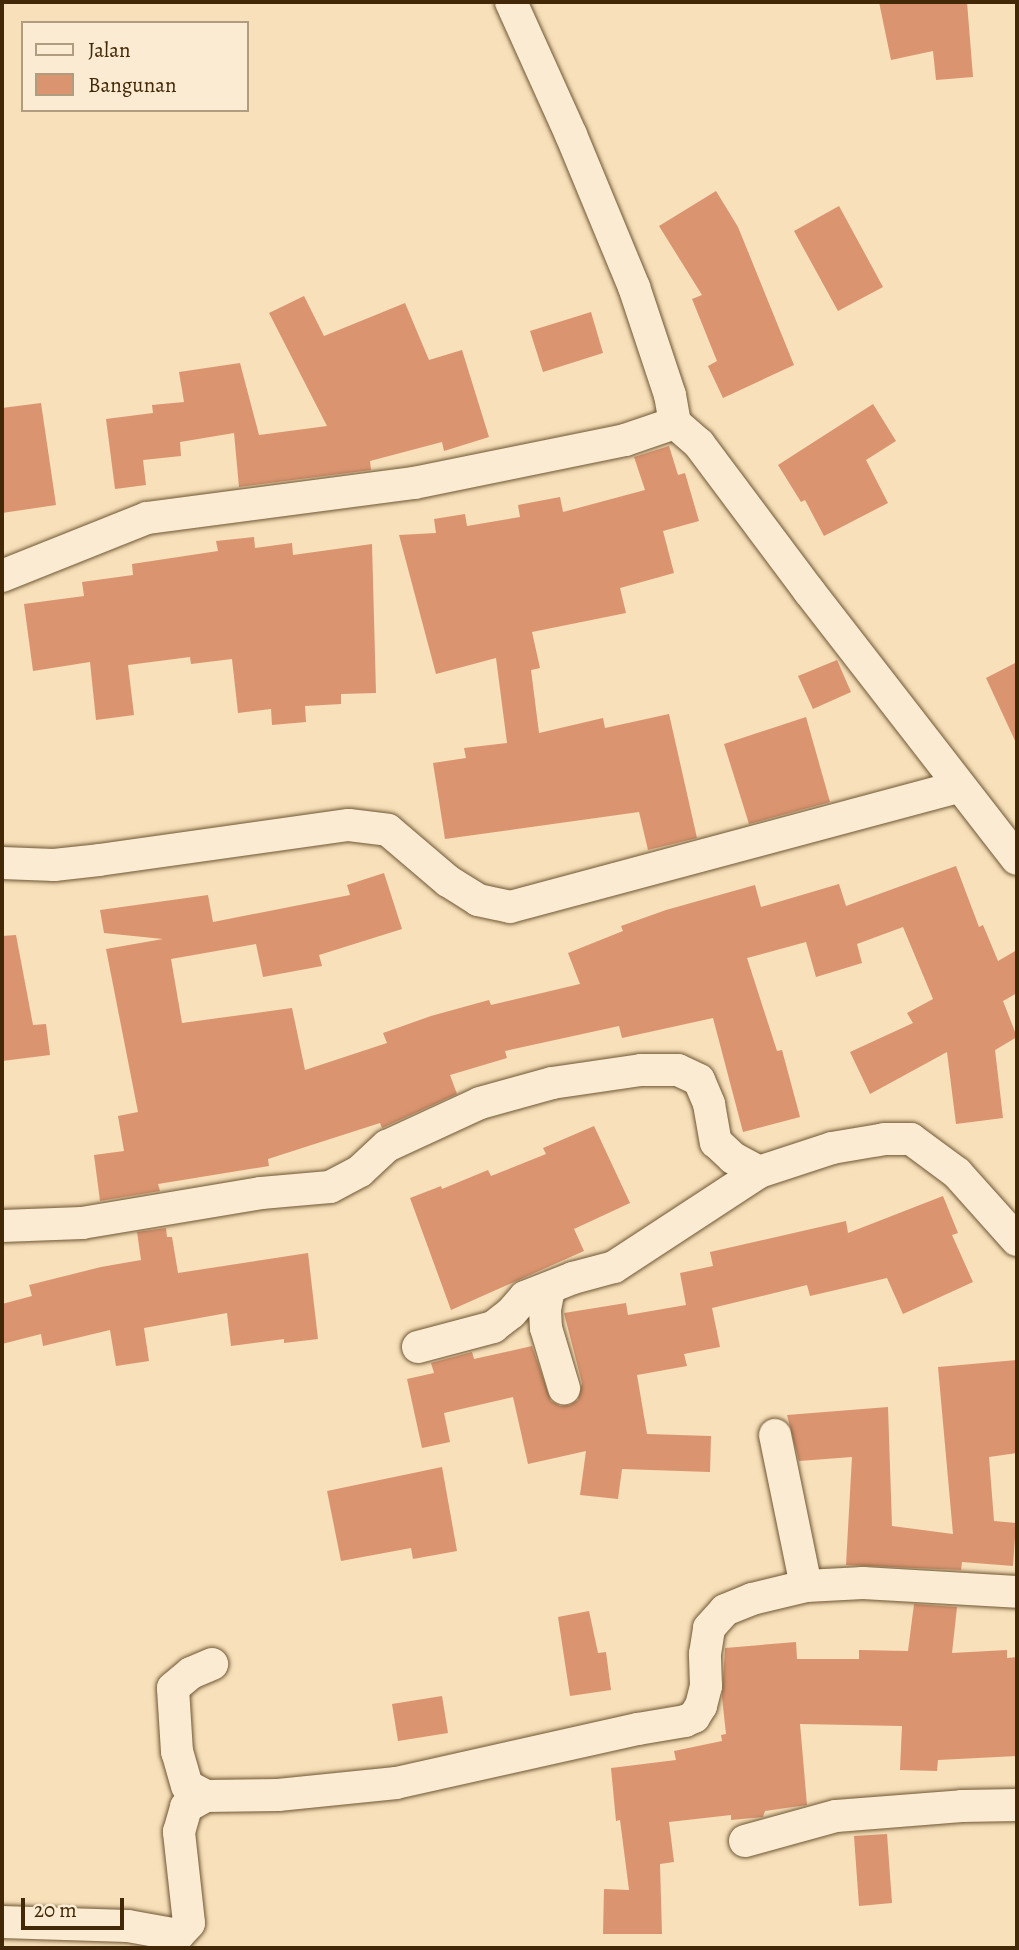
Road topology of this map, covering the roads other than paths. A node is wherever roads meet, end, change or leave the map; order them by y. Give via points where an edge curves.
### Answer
1 (511, 2) edge
2 (675, 423) junction
3 (2, 576) edge
4 (959, 787) junction
5 (1017, 859) edge
6 (2, 863) edge
7 (759, 1172) junction
8 (2, 1226) edge
9 (1017, 1240) edge
10 (549, 1289) junction
11 (418, 1347) dead end
12 (564, 1388) dead end
13 (775, 1435) dead end
14 (806, 1586) junction
15 (1017, 1592) edge
16 (212, 1664) dead end
17 (206, 1797) junction
18 (1017, 1805) edge
19 (746, 1841) dead end
20 (2, 1922) edge

1 - 2 street via 634,287
2 - 3 street via 625,440 427,481 147,517
2 - 4 street via 699,443
4 - 5 street
4 - 6 street via 510,907 478,900 388,830 349,825 66,863
7 - 8 street via 716,1142 699,1080 678,1070 641,1070 552,1083 480,1103 387,1146 360,1171 330,1187 261,1193 82,1223
7 - 9 street via 832,1148 911,1139 957,1173
7 - 10 street via 614,1267
10 - 11 street via 525,1297 493,1327
10 - 12 street via 546,1328
13 - 14 street
14 - 15 street via 863,1583
14 - 17 street via 737,1604 715,1620 709,1628 701,1706 685,1721 396,1783 278,1796
16 - 17 street via 173,1688 177,1752 187,1786
17 - 20 street via 186,1807 179,1832 189,1923 178,1935 128,1926
18 - 19 street via 836,1816

